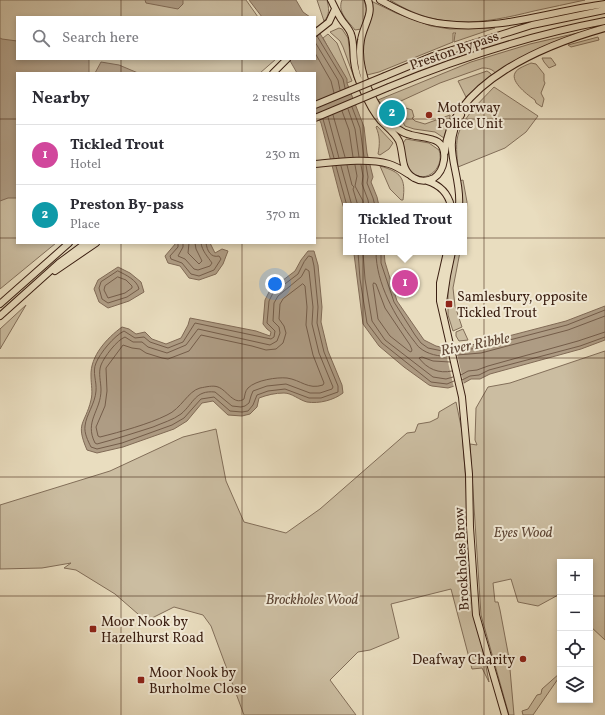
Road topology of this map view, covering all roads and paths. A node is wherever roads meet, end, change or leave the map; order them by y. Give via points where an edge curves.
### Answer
1 (331, 0) edge
2 (336, 0) edge
3 (368, 0) edge
4 (380, 0) edge
5 (384, 0) edge
6 (605, 4) edge
7 (335, 9) junction
8 (396, 9) junction
9 (605, 10) edge
10 (605, 21) edge
11 (605, 28) edge
12 (316, 32) edge
13 (286, 60) edge
14 (274, 72) edge
15 (480, 90) junction
16 (316, 105) edge
17 (316, 118) edge
18 (445, 152) junction
19 (316, 164) edge
20 (408, 174) junction
21 (427, 180) junction
22 (450, 203) edge
23 (457, 203) edge
24 (458, 203) edge
25 (68, 244) edge
26 (85, 244) edge
27 (95, 244) edge
28 (446, 255) edge
29 (451, 255) edge
30 (36, 284) junction
31 (0, 304) edge
32 (442, 310) junction
33 (0, 316) edge
34 (505, 715) edge

1 - 7 highway
2 - 7 highway
3 - 18 highway via 370,10 362,35 360,54 363,74 370,93 382,113 396,127 410,135 433,139
4 - 8 highway
5 - 8 highway
6 - 8 highway via 509,23 486,25 444,24
7 - 12 highway via 326,25
7 - 20 highway via 352,35 355,70 364,94 378,118 398,139
9 - 16 highway, Preston Bypass, bridge via 532,25 433,56
10 - 17 highway, Preston Bypass, bridge via 529,38 438,66
11 - 15 highway via 571,38 527,58
13 - 14 highway
15 - 18 highway via 453,121 447,136
15 - 24 highway via 459,120 453,138 452,152
18 - 21 highway via 440,172
18 - 23 highway
19 - 20 highway via 386,163
20 - 21 highway via 416,179
21 - 22 highway via 444,191
25 - 31 highway
26 - 30 highway
27 - 30 highway
28 - 32 highway via 440,283
29 - 32 highway
30 - 33 highway
32 - 34 highway, Brockholes Brow via 462,397 476,615

